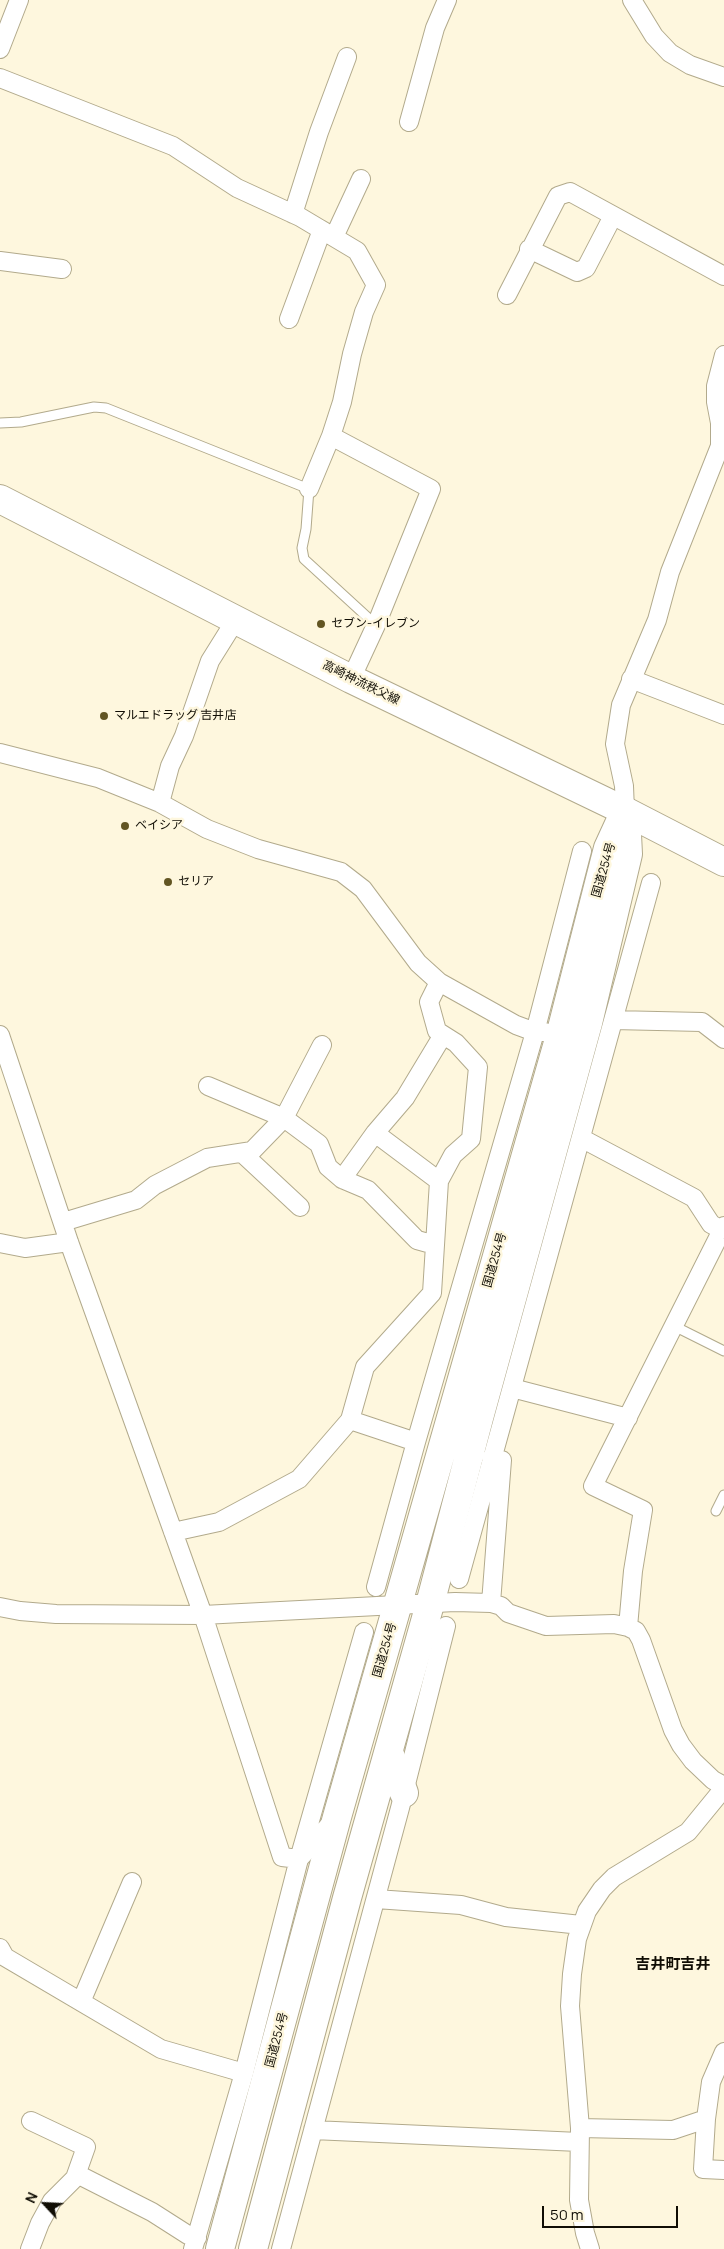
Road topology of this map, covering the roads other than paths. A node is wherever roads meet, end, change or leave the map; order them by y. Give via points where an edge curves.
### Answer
1 (19, 0) edge
2 (447, 0) edge
3 (617, 0) edge
4 (635, 5) edge
5 (0, 49) edge
6 (347, 57) dead end
7 (724, 77) edge
8 (0, 78) edge
9 (410, 122) dead end
10 (360, 179) dead end
11 (293, 214) junction
12 (613, 216) junction
13 (328, 234) junction
14 (530, 249) junction
15 (0, 261) edge
16 (62, 269) dead end
17 (724, 276) edge
18 (507, 295) dead end
19 (289, 319) dead end
20 (724, 355) edge
21 (0, 423) edge
22 (331, 436) junction
23 (309, 489) junction
24 (0, 499) edge
25 (235, 621) junction
26 (376, 625) junction
27 (351, 679) junction
28 (631, 679) junction
29 (724, 715) edge
30 (0, 753) edge
31 (160, 803) junction
32 (625, 811) junction
33 (582, 851) dead end
34 (724, 862) edge
35 (651, 883) dead end
36 (439, 982) junction
37 (595, 996) junction
38 (613, 1020) junction
39 (548, 1032) junction
40 (443, 1034) junction
41 (0, 1035) edge
42 (724, 1039) edge
43 (608, 1044) junction
44 (322, 1045) dead end
45 (208, 1086) dead end
46 (284, 1118) junction
47 (375, 1133) junction
48 (581, 1138) junction
49 (242, 1153) junction
50 (342, 1179) junction
51 (439, 1181) junction
52 (300, 1207) dead end
53 (63, 1222) junction
54 (723, 1228) edge
55 (69, 1242) junction
56 (0, 1243) edge
57 (435, 1245) junction
58 (674, 1326) junction
59 (724, 1351) edge
60 (513, 1384) junction
61 (479, 1418) junction
62 (628, 1418) junction
63 (350, 1420) junction
64 (417, 1437) junction
65 (491, 1458) junction
66 (428, 1494) junction
67 (724, 1495) edge
68 (716, 1511) dead end
69 (173, 1532) junction
70 (459, 1579) dead end
71 (376, 1588) dead end
72 (491, 1603) junction
73 (430, 1604) junction
74 (398, 1606) junction
75 (0, 1607) edge
76 (203, 1615) junction
77 (446, 1626) dead end
78 (628, 1627) junction
79 (364, 1632) dead end
80 (389, 1752) junction
81 (724, 1787) edge
82 (404, 1793) junction
83 (337, 1817) junction
84 (299, 1859) junction
85 (132, 1882) dead end
86 (376, 1899) junction
87 (581, 1925) junction
88 (0, 1948) edge
89 (81, 2002) junction
90 (724, 2052) edge
91 (244, 2074) junction
92 (706, 2119) junction
93 (31, 2121) dead end
94 (313, 2130) junction
95 (580, 2135) junction
96 (724, 2170) edge
97 (75, 2178) junction
98 (285, 2229) junction
99 (203, 2243) edge
100 (30, 2249) edge
101 (254, 2249) edge
102 (280, 2249) edge
103 (295, 2249) edge
104 (590, 2249) edge

1 - 5 street
2 - 9 street via 435,28
3 - 4 street
4 - 7 street via 654,36 670,53 690,65
6 - 11 street
8 - 11 street via 173,146 237,188
10 - 13 street
11 - 13 street
12 - 14 street via 586,268 577,272
12 - 14 street via 570,192 558,196
12 - 17 street
13 - 19 street
13 - 22 street via 357,251 376,285 364,312
14 - 18 street
15 - 16 street
20 - 28 street via 716,386 720,446 670,572 658,620
21 - 23 lane via 21,422 94,407 106,408
22 - 23 street
22 - 26 street via 430,489
23 - 26 lane via 302,548 304,559
24 - 25 main road, 高崎神流秩父線
25 - 27 main road, 高崎神流秩父線
25 - 31 street via 210,661 170,766
26 - 27 street
27 - 32 main road, 高崎神流秩父線
28 - 29 street
28 - 32 street via 621,705 615,744 624,786
30 - 31 street via 98,778
31 - 36 street via 207,829 341,872 363,889 418,963
32 - 34 main road, 高崎神流秩父線
32 - 37 main road, 国道254号 via 628,854
32 - 39 main road, 国道254号 via 608,848
33 - 39 street
35 - 38 street
36 - 39 street via 516,1024
36 - 40 street via 429,1002 437,1030
37 - 43 street
37 - 61 main road, 国道254号
38 - 42 street via 702,1022
38 - 43 street
39 - 64 street
39 - 66 main road, 国道254号
40 - 47 street via 406,1098
40 - 51 street via 478,1067 471,1139 453,1155
41 - 53 street
43 - 48 street
44 - 46 street
45 - 46 street
46 - 49 street via 252,1151
46 - 50 street via 319,1144 328,1167
47 - 50 street
47 - 51 street
48 - 54 street via 694,1198 710,1224
48 - 60 street
49 - 52 street
49 - 53 street via 207,1158 156,1185 136,1200
50 - 57 street via 368,1190 417,1240
51 - 57 street
53 - 55 street
54 - 58 street
55 - 56 street via 25,1248
55 - 69 street
57 - 63 street via 432,1293 365,1367
58 - 59 lane
58 - 62 street
60 - 61 street
60 - 62 street
60 - 65 street
61 - 73 main road, 国道254号
62 - 78 street via 593,1486 643,1510
63 - 64 street
63 - 69 street via 299,1479 219,1522
64 - 66 street
64 - 71 street
65 - 70 street
65 - 72 street via 502,1460
66 - 74 main road, 国道254号
67 - 68 lane
69 - 76 street
72 - 73 street
72 - 78 street via 529,1622 546,1626 614,1624
73 - 74 street
73 - 80 main road, 国道254号
74 - 76 street
74 - 83 main road, 国道254号
75 - 76 street via 56,1614
76 - 84 street via 282,1857
77 - 82 street
78 - 81 street via 636,1631 641,1640 681,1745 693,1761
79 - 84 street
80 - 82 main road
80 - 101 main road, 国道254号
81 - 87 street via 688,1832 614,1877 594,1899
82 - 86 street
83 - 84 street
83 - 99 main road, 国道254号
84 - 91 street
85 - 89 street
86 - 87 street via 461,1905 506,1917
86 - 94 street
87 - 95 street via 574,1952 570,2006
88 - 89 street via 5,1957
89 - 91 street via 161,2049
90 - 92 street via 711,2082
91 - 99 street
92 - 95 street via 673,2130
92 - 96 street via 703,2169
93 - 97 street via 86,2147
94 - 95 street
94 - 98 street
95 - 104 street via 579,2200
97 - 99 street via 80,2176 152,2212
97 - 100 street via 52,2201
98 - 102 street
98 - 103 street

